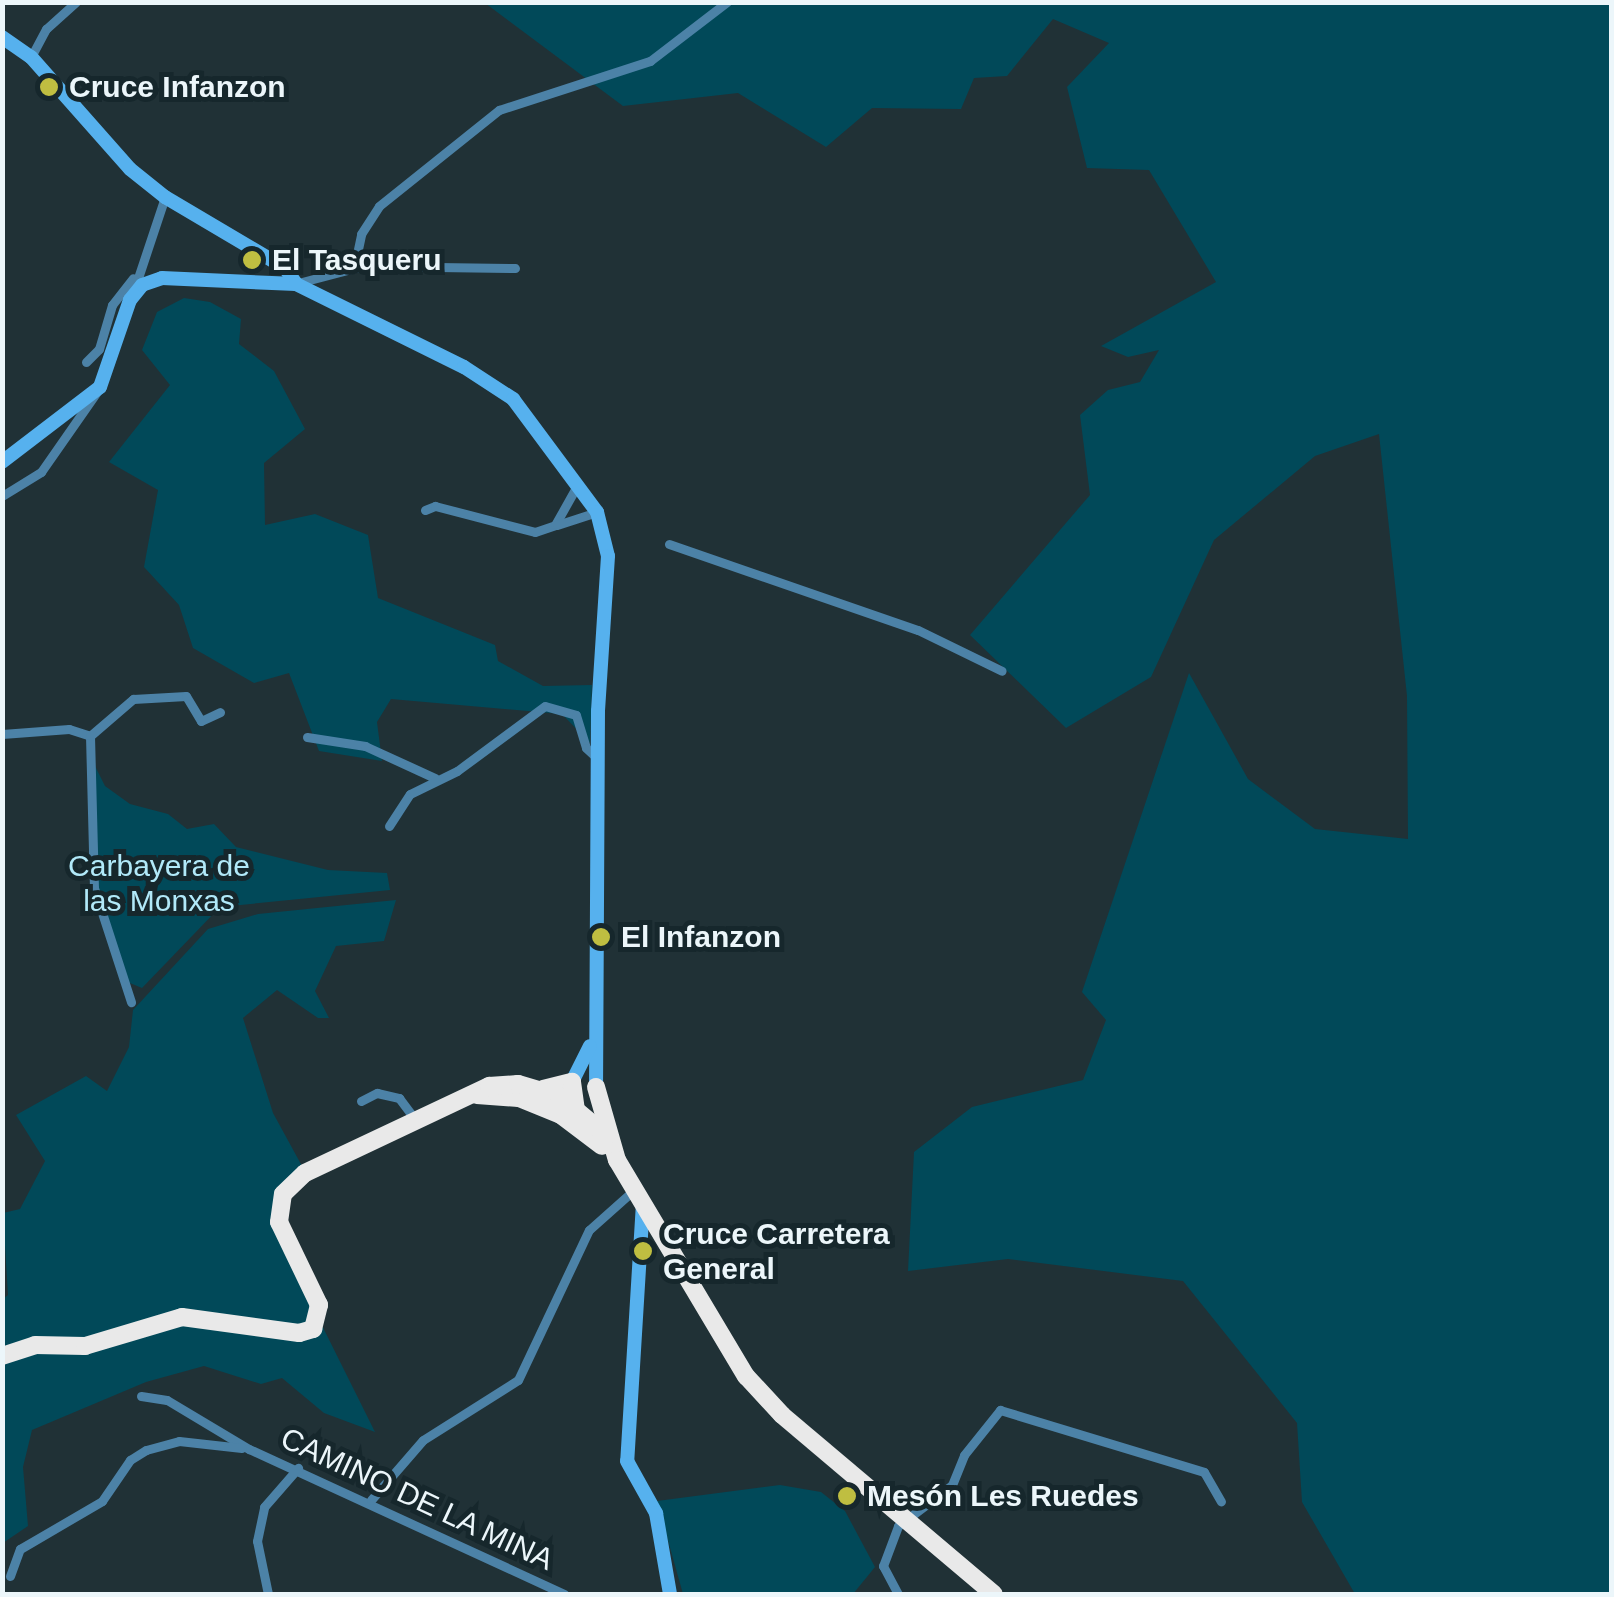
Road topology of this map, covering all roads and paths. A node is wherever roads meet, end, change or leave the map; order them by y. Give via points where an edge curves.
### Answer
1 (76, 2) edge
2 (726, 2) edge
3 (2, 38) edge
4 (32, 57) junction
5 (165, 197) junction
6 (354, 268) junction
7 (516, 268) dead end
8 (138, 281) junction
9 (296, 284) junction
10 (86, 362) dead end
11 (100, 387) junction
12 (2, 462) edge
13 (578, 484) junction
14 (2, 496) edge
15 (425, 510) dead end
16 (597, 512) junction
17 (555, 526) junction
18 (669, 544) dead end
19 (1002, 671) dead end
20 (220, 712) dead end
21 (2, 734) edge
22 (90, 736) junction
23 (307, 737) dead end
24 (598, 758) junction
25 (435, 778) junction
26 (389, 826) dead end
27 (131, 1002) dead end
28 (593, 1036) junction
29 (572, 1082) junction
30 (596, 1087) junction
31 (543, 1089) junction
32 (470, 1094) junction
33 (519, 1098) junction
34 (361, 1102) dead end
35 (574, 1103) junction
36 (414, 1118) junction
37 (583, 1129) junction
38 (607, 1136) junction
39 (618, 1160) junction
40 (639, 1196) junction
41 (2, 1356) edge
42 (140, 1396) dead end
43 (249, 1449) junction
44 (298, 1468) junction
45 (371, 1500) junction
46 (1221, 1502) dead end
47 (907, 1517) junction
48 (10, 1576) dead end
49 (268, 1594) edge
50 (564, 1594) edge
51 (670, 1594) edge
52 (898, 1594) edge
53 (994, 1594) edge

1 - 4 street via 46,29
2 - 6 street via 650,62 499,110 379,206 364,228
3 - 4 street
4 - 5 street
5 - 8 street
5 - 9 street via 285,268
6 - 7 street
6 - 9 street
8 - 9 street via 174,276
8 - 10 street via 112,305 98,348
8 - 11 street
9 - 13 street via 464,367 513,400
11 - 12 street
11 - 14 street via 93,406 40,472
13 - 16 street
13 - 17 street
15 - 17 street via 435,506 526,533
16 - 17 street
16 - 24 street via 608,556
18 - 19 street via 918,630
20 - 22 street via 201,721 186,696 133,700
21 - 22 street via 68,729
22 - 27 street via 94,888
23 - 25 street via 365,746
24 - 25 street via 586,748 576,716 545,706 458,770
24 - 28 street
25 - 26 street via 399,804
28 - 29 street
28 - 30 street
29 - 31 highway
29 - 35 highway
30 - 35 highway
30 - 38 highway
31 - 32 highway via 502,1084
31 - 35 highway
32 - 33 highway
32 - 36 highway
33 - 35 highway
33 - 37 highway
34 - 36 street via 377,1093 399,1098
35 - 37 highway
35 - 38 highway
36 - 41 highway via 304,1172 282,1194 278,1222 319,1304 313,1329 299,1333 182,1317 84,1346 35,1345
37 - 39 highway
38 - 39 highway
39 - 40 highway
40 - 45 street via 589,1230 518,1380 423,1440
40 - 47 highway via 762,1394
40 - 51 street via 627,1461 656,1514
42 - 43 street via 167,1400
43 - 44 street, CAMINO DE LA MINA
43 - 48 street via 179,1441 146,1450 130,1460 102,1501 20,1549
44 - 45 street, CAMINO DE LA MINA
44 - 49 street via 264,1507 258,1541
45 - 50 street, CAMINO DE LA MINA via 480,1559
46 - 47 street via 1204,1472 1000,1410 964,1454 952,1485
47 - 52 street via 883,1566
47 - 53 highway

